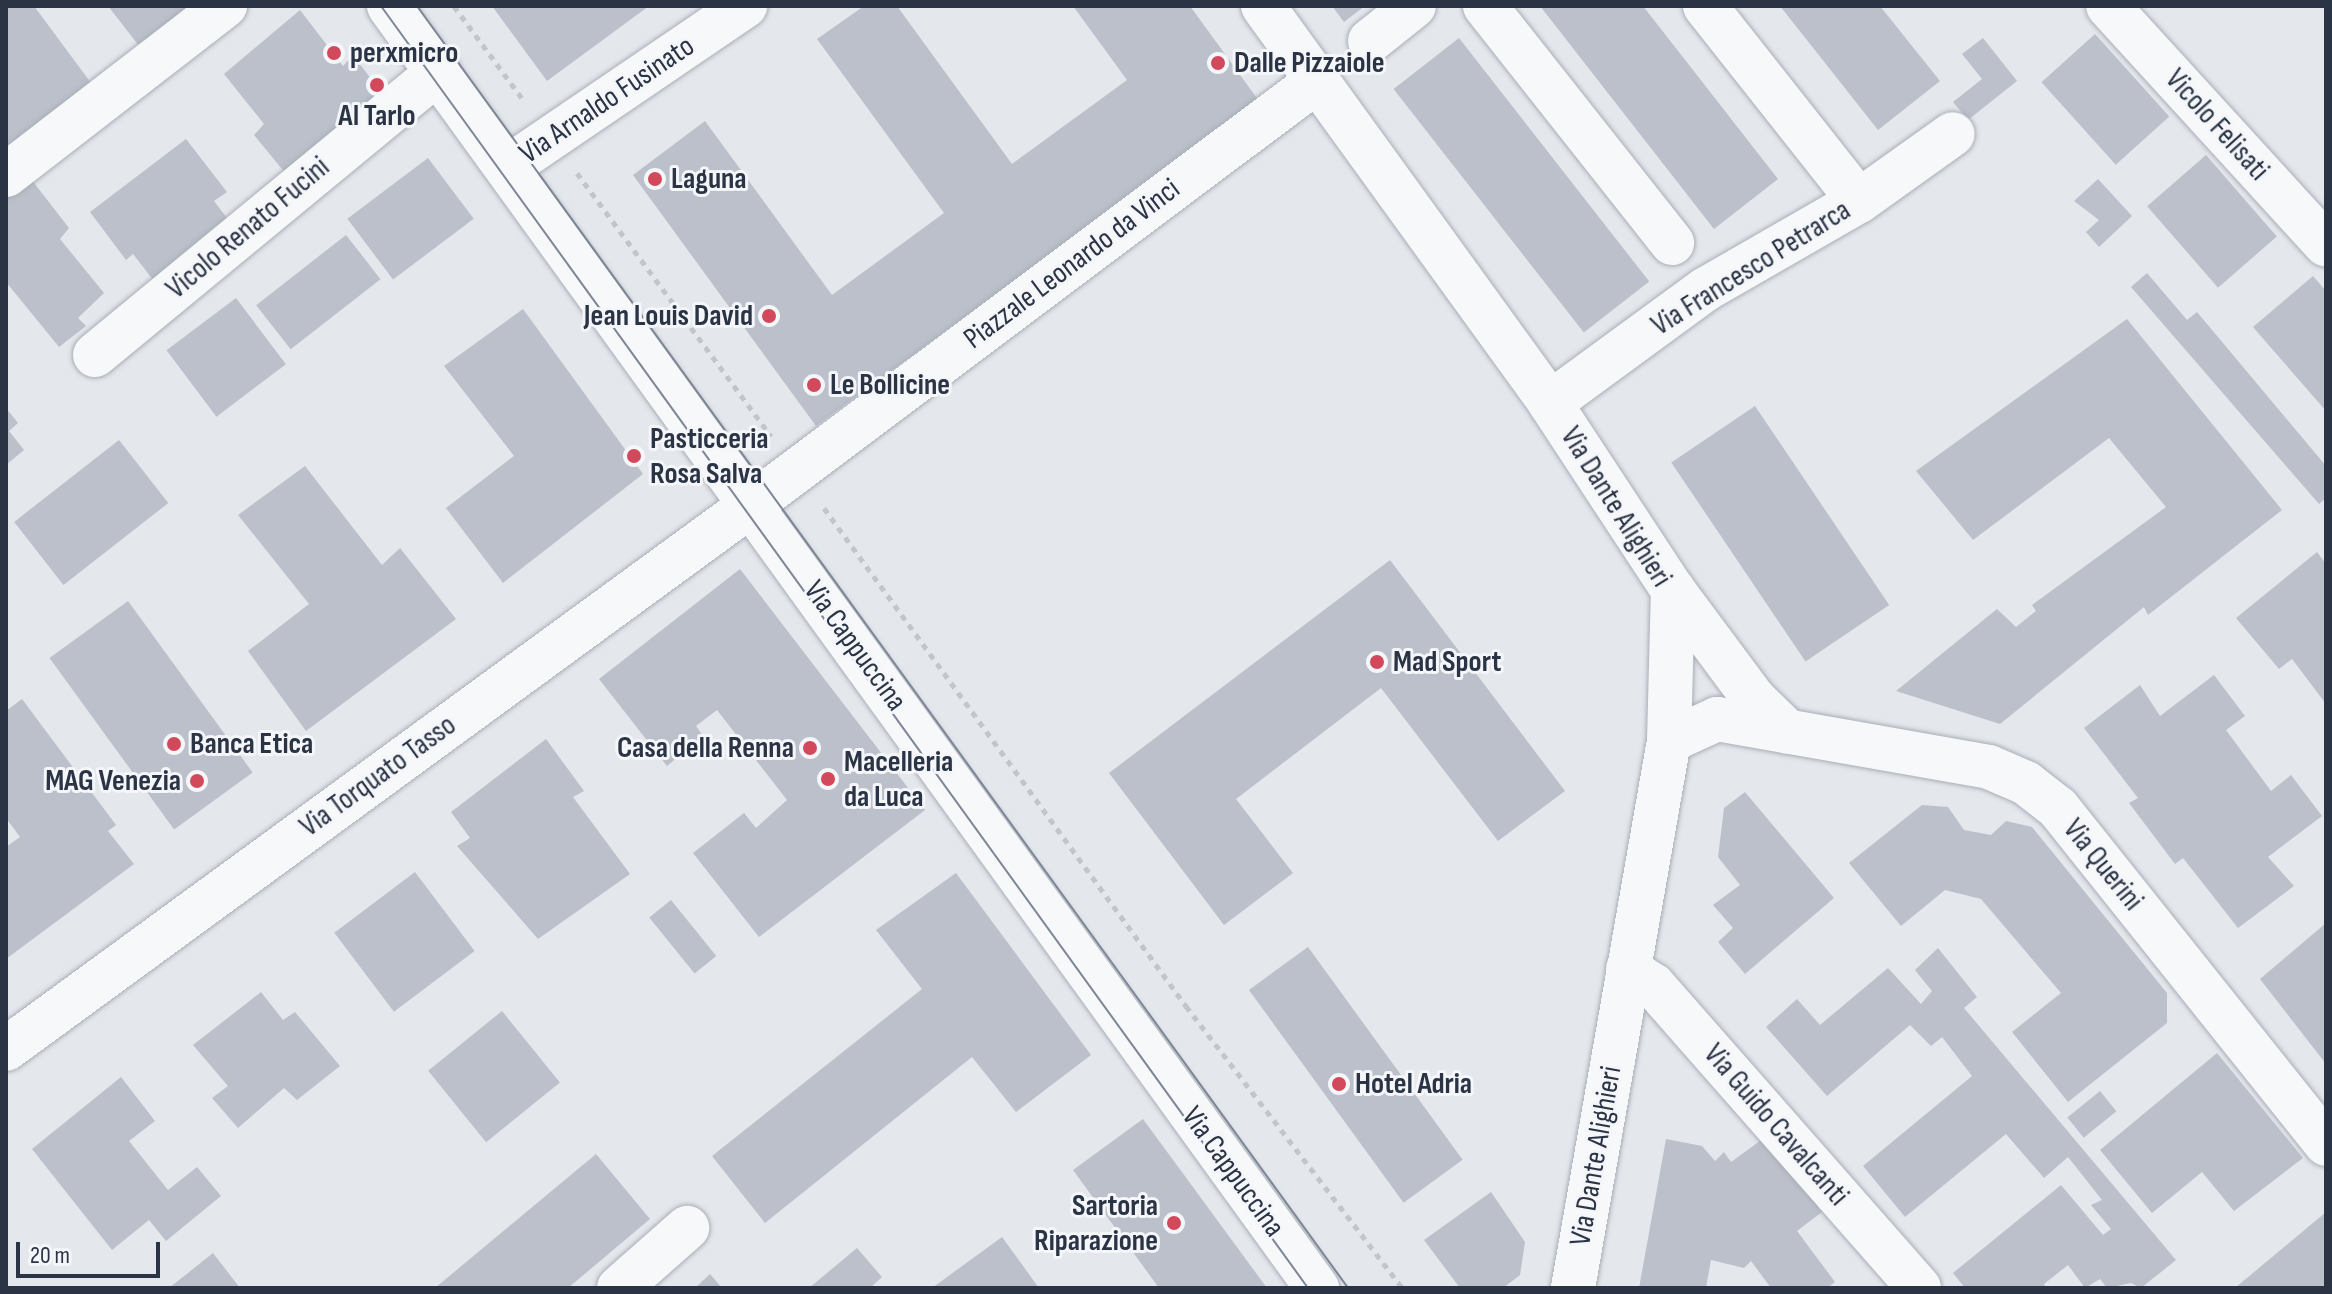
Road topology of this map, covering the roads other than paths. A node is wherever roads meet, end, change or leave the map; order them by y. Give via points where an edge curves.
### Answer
1 (225, 6) edge
2 (389, 6) edge
3 (745, 6) edge
4 (1263, 6) edge
5 (1414, 6) edge
6 (1485, 6) edge
7 (1705, 6) edge
8 (2108, 6) edge
9 (1370, 41) dead end
10 (438, 72) junction
11 (1317, 81) junction
12 (1953, 134) dead end
13 (508, 167) junction
14 (6, 175) edge
15 (1859, 201) junction
16 (1672, 243) dead end
17 (2326, 245) edge
18 (95, 355) dead end
19 (1550, 403) junction
20 (751, 505) junction
21 (1673, 590) junction
22 (1788, 732) junction
23 (1669, 741) junction
24 (1628, 969) junction
25 (6, 1049) edge
26 (2326, 1144) edge
27 (687, 1228) dead end
28 (619, 1288) edge
29 (1317, 1288) edge
30 (1573, 1288) edge
31 (1919, 1288) edge

1 - 14 street
2 - 10 street, Via Cappuccina
3 - 13 street, Via Arnaldo Fusinato via 540,122
4 - 11 street, Via Dante Alighieri
5 - 9 street
6 - 16 street, Via Francesco Petrarca
7 - 15 street
8 - 17 street, Vicolo Felisati
10 - 13 street, Via Cappuccina
10 - 18 street, Vicolo Renato Fucini
11 - 19 street, Via Dante Alighieri
11 - 20 street, Piazzale Leonardo da Vinci
12 - 15 street, Via Francesco Petrarca
13 - 20 street, Via Cappuccina
15 - 19 street, Via Francesco Petrarca via 1706,289
19 - 21 street, Via Dante Alighieri
20 - 25 street, Via Torquato Tasso
20 - 29 street, Via Cappuccina
21 - 22 street via 1754,699
21 - 23 street, Via Dante Alighieri
22 - 23 street, Via Querini via 1717,719
22 - 26 street, Via Querini via 1989,767 2026,783 2058,808
23 - 24 street, Via Dante Alighieri
24 - 30 street, Via Dante Alighieri
24 - 31 street, Via Guido Cavalcanti via 1653,985
27 - 28 street

